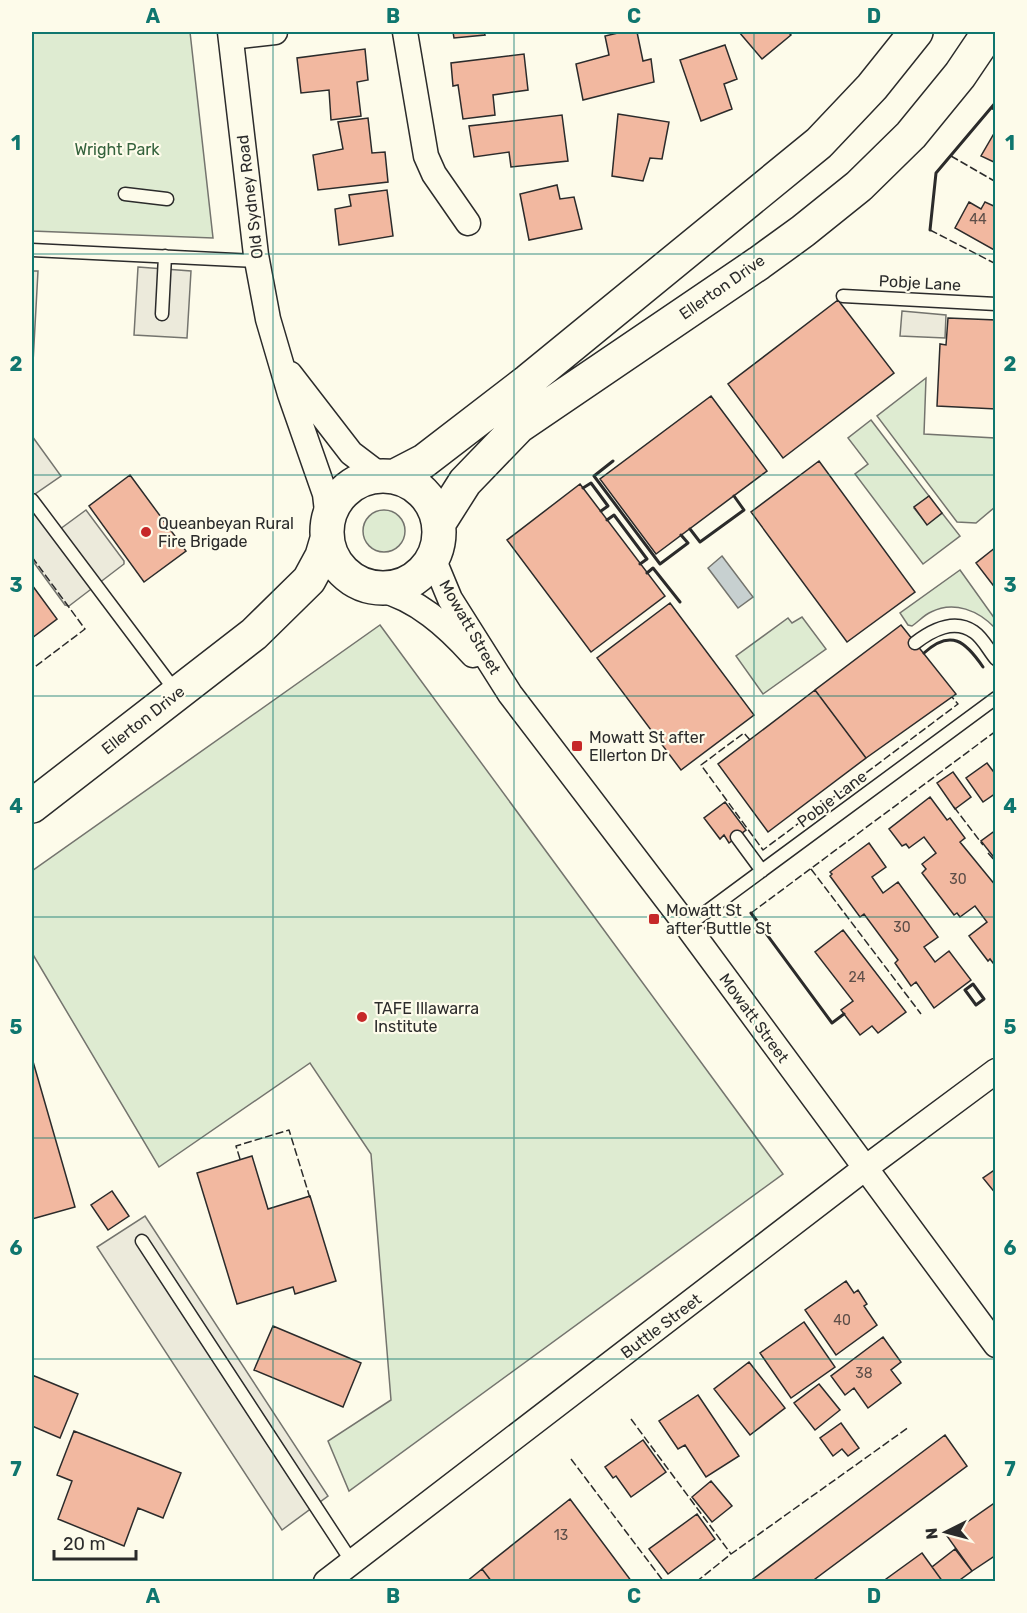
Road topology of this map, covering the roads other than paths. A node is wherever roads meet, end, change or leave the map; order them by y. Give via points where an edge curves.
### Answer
1 (275, 32) edge
2 (405, 32) edge
3 (916, 32) edge
4 (989, 32) edge
5 (230, 34) edge
6 (125, 194) dead end
7 (167, 199) dead end
8 (468, 223) dead end
9 (32, 250) edge
10 (165, 256) junction
11 (257, 261) junction
12 (843, 296) dead end
13 (996, 304) edge
14 (162, 314) dead end
15 (280, 361) junction
16 (387, 476) junction
17 (32, 500) edge
18 (439, 523) junction
19 (327, 529) junction
20 (433, 558) junction
21 (373, 588) junction
22 (254, 634) junction
23 (915, 643) dead end
24 (996, 659) edge
25 (178, 693) junction
26 (510, 694) junction
27 (996, 698) edge
28 (32, 806) edge
29 (737, 837) dead end
30 (762, 871) junction
31 (687, 927) junction
32 (996, 1071) edge
33 (864, 1169) junction
34 (142, 1241) dead end
35 (996, 1345) edge
36 (352, 1562) junction
37 (326, 1581) edge

1 - 5 street
2 - 8 street via 426,156
3 - 16 main road via 872,87 819,143 424,462
4 - 18 main road, Ellerton Drive via 911,135 859,186 777,250 519,426 465,482
5 - 11 street, Old Sydney Road
6 - 7 lane
9 - 10 lane
10 - 11 lane
10 - 14 lane
11 - 15 street, Old Sydney Road
12 - 13 lane, Pobje Lane
15 - 16 street, Old Sydney Road via 351,453
15 - 19 street, Old Sydney Road via 325,494
16 - 18 main road via 411,482 424,493
16 - 19 main road via 352,484 337,500
17 - 25 lane
18 - 20 main road via 439,541
19 - 21 main road via 331,555 340,569 353,580
19 - 22 main road, Ellerton Drive via 309,580
20 - 21 main road via 411,582 395,588
20 - 26 street, Mowatt Street via 450,599
21 - 22 main road, Ellerton Drive via 353,586 332,593
21 - 26 street, Mowatt Street via 402,596 438,621
22 - 25 main road, Ellerton Drive
23 - 24 lane via 934,630 961,627 974,632
25 - 28 main road, Ellerton Drive
26 - 31 street, Mowatt Street
27 - 30 lane, Pobje Lane
29 - 30 lane
30 - 31 lane, Pobje Lane
31 - 33 street, Mowatt Street
32 - 33 street, Buttle Street
33 - 35 street, Mowatt Street
33 - 36 street, Buttle Street
34 - 36 lane
36 - 37 street, Buttle Street

